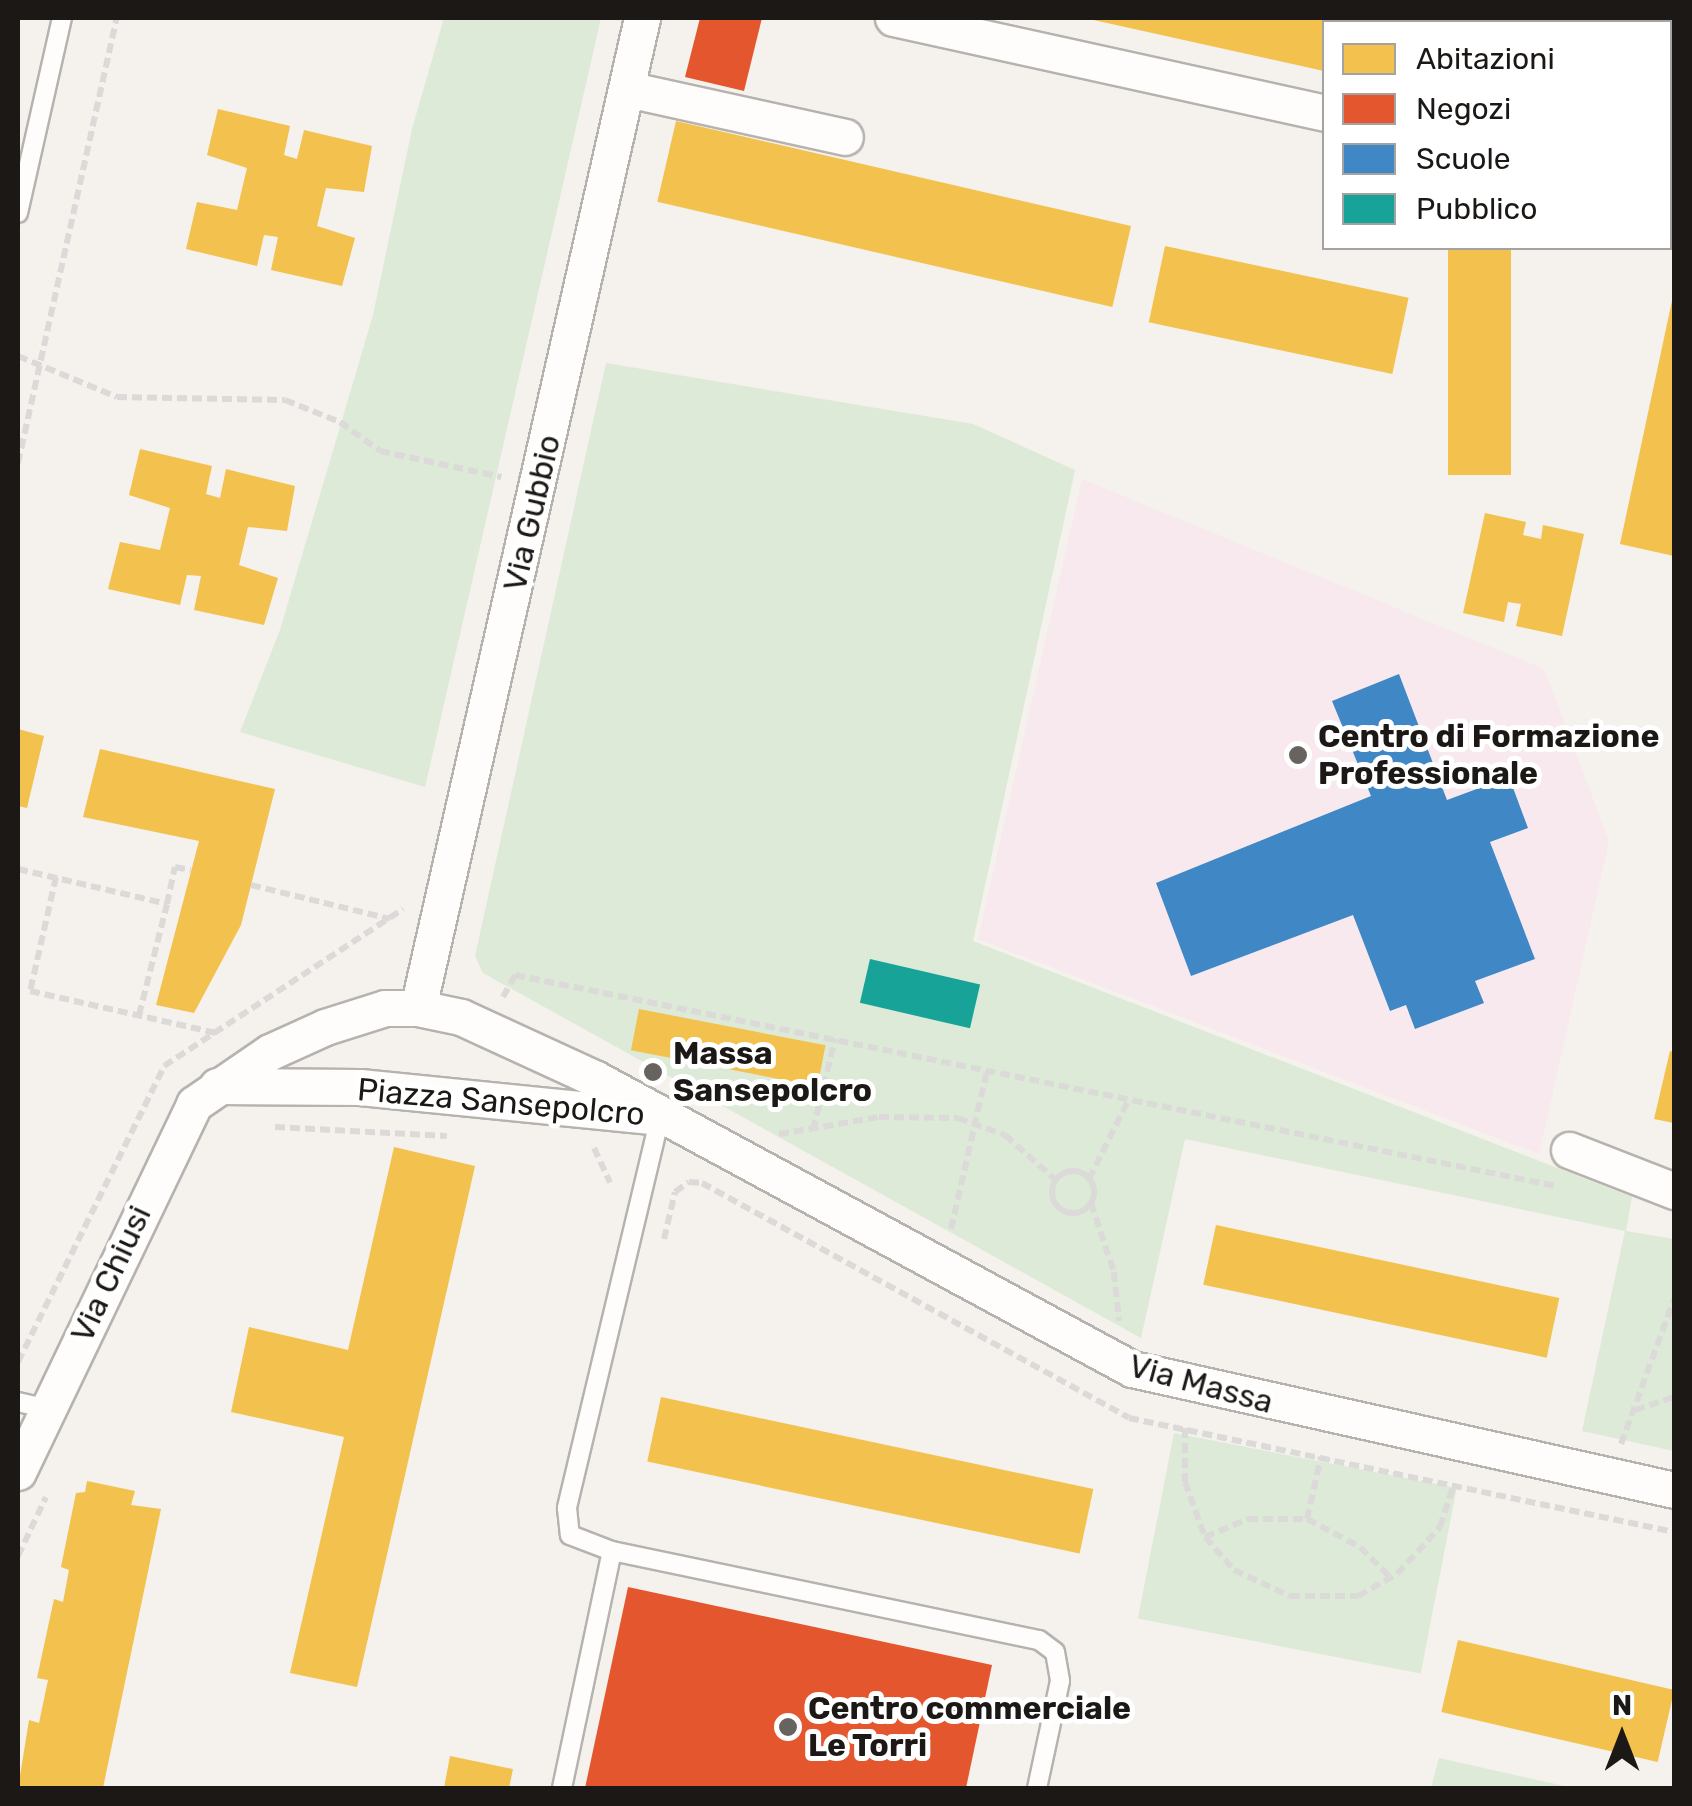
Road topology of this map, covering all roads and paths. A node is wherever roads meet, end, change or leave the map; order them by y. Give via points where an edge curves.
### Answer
1 (62, 18) edge
2 (117, 18) edge
3 (642, 18) edge
4 (894, 18) edge
5 (627, 89) junction
6 (1322, 114) edge
7 (844, 136) dead end
8 (18, 213) edge
9 (18, 356) edge
10 (39, 365) junction
11 (18, 463) edge
12 (505, 478) dead end
13 (18, 869) edge
14 (191, 870) dead end
15 (56, 878) junction
16 (251, 885) dead end
17 (167, 904) junction
18 (390, 920) dead end
19 (490, 991) dead end
20 (502, 998) junction
21 (519, 1007) dead end
22 (418, 1008) junction
23 (139, 1015) junction
24 (218, 1033) dead end
25 (835, 1039) junction
26 (987, 1070) junction
27 (217, 1086) junction
28 (1128, 1099) junction
29 (660, 1117) junction
30 (976, 1122) junction
31 (268, 1126) dead end
32 (813, 1130) junction
33 (452, 1137) dead end
34 (588, 1145) dead end
35 (746, 1147) junction
36 (1569, 1150) dead end
37 (1089, 1179) junction
38 (1056, 1180) junction
39 (610, 1182) dead end
40 (1573, 1190) dead end
41 (1674, 1191) edge
42 (1091, 1202) junction
43 (952, 1226) dead end
44 (661, 1250) dead end
45 (1674, 1299) edge
46 (968, 1315) dead end
47 (1119, 1329) dead end
48 (1674, 1398) edge
49 (1127, 1404) dead end
50 (33, 1405) edge
51 (1634, 1410) junction
52 (1184, 1428) junction
53 (1623, 1440) dead end
54 (1321, 1457) junction
55 (18, 1472) edge
56 (1490, 1481) dead end
57 (1454, 1484) junction
58 (1674, 1490) edge
59 (48, 1492) dead end
60 (1308, 1519) junction
61 (1674, 1520) edge
62 (1674, 1532) edge
63 (1205, 1537) junction
64 (612, 1551) junction
65 (18, 1556) edge
66 (1390, 1578) junction
67 (562, 1788) edge
68 (1037, 1788) edge

1 - 8 lane
2 - 10 path
3 - 5 street, Via Gubbio
4 - 6 street
5 - 7 street
5 - 22 street, Via Gubbio
9 - 10 path
10 - 11 path
10 - 12 path via 90,389 143,401 285,400 340,422 380,451
13 - 15 path
14 - 17 path via 175,866
15 - 17 path
15 - 23 path via 30,991
16 - 18 path
17 - 23 path
19 - 20 path
20 - 21 path
20 - 25 path via 515,975
22 - 27 street, Piazza Sansepolcro via 385,1008 325,1027
22 - 29 street, Piazza Sansepolcro via 504,1036
23 - 24 path
25 - 26 path
25 - 32 path
26 - 28 path
26 - 30 path
27 - 29 street, Piazza Sansepolcro via 360,1087
27 - 50 street, Via Chiusi via 194,1104 176,1134
28 - 37 path
28 - 40 path
29 - 35 street, Via Massa
29 - 64 lane via 566,1508 570,1534
30 - 32 path via 917,1115
30 - 38 path via 1014,1142
30 - 43 path
31 - 33 path
32 - 35 path
34 - 39 path via 599,1151
35 - 58 street, Via Massa via 1132,1369
36 - 41 street
37 - 38 path via 1074,1172
37 - 42 path
38 - 42 path via 1052,1193 1061,1210 1080,1212
42 - 47 path via 1114,1272
44 - 52 path via 676,1192 689,1182 702,1183 1128,1418
45 - 51 path
46 - 49 path
48 - 51 path
50 - 55 street, Via Chiusi
51 - 53 path
52 - 54 path
52 - 63 path via 1185,1482
54 - 57 path
54 - 60 path
56 - 61 path
57 - 62 path
57 - 66 path via 1430,1544
59 - 65 path
60 - 63 path via 1248,1519
60 - 66 path via 1360,1547
63 - 66 path via 1234,1570 1290,1596 1358,1596
64 - 67 lane
64 - 68 lane via 1039,1640 1055,1652 1060,1681

